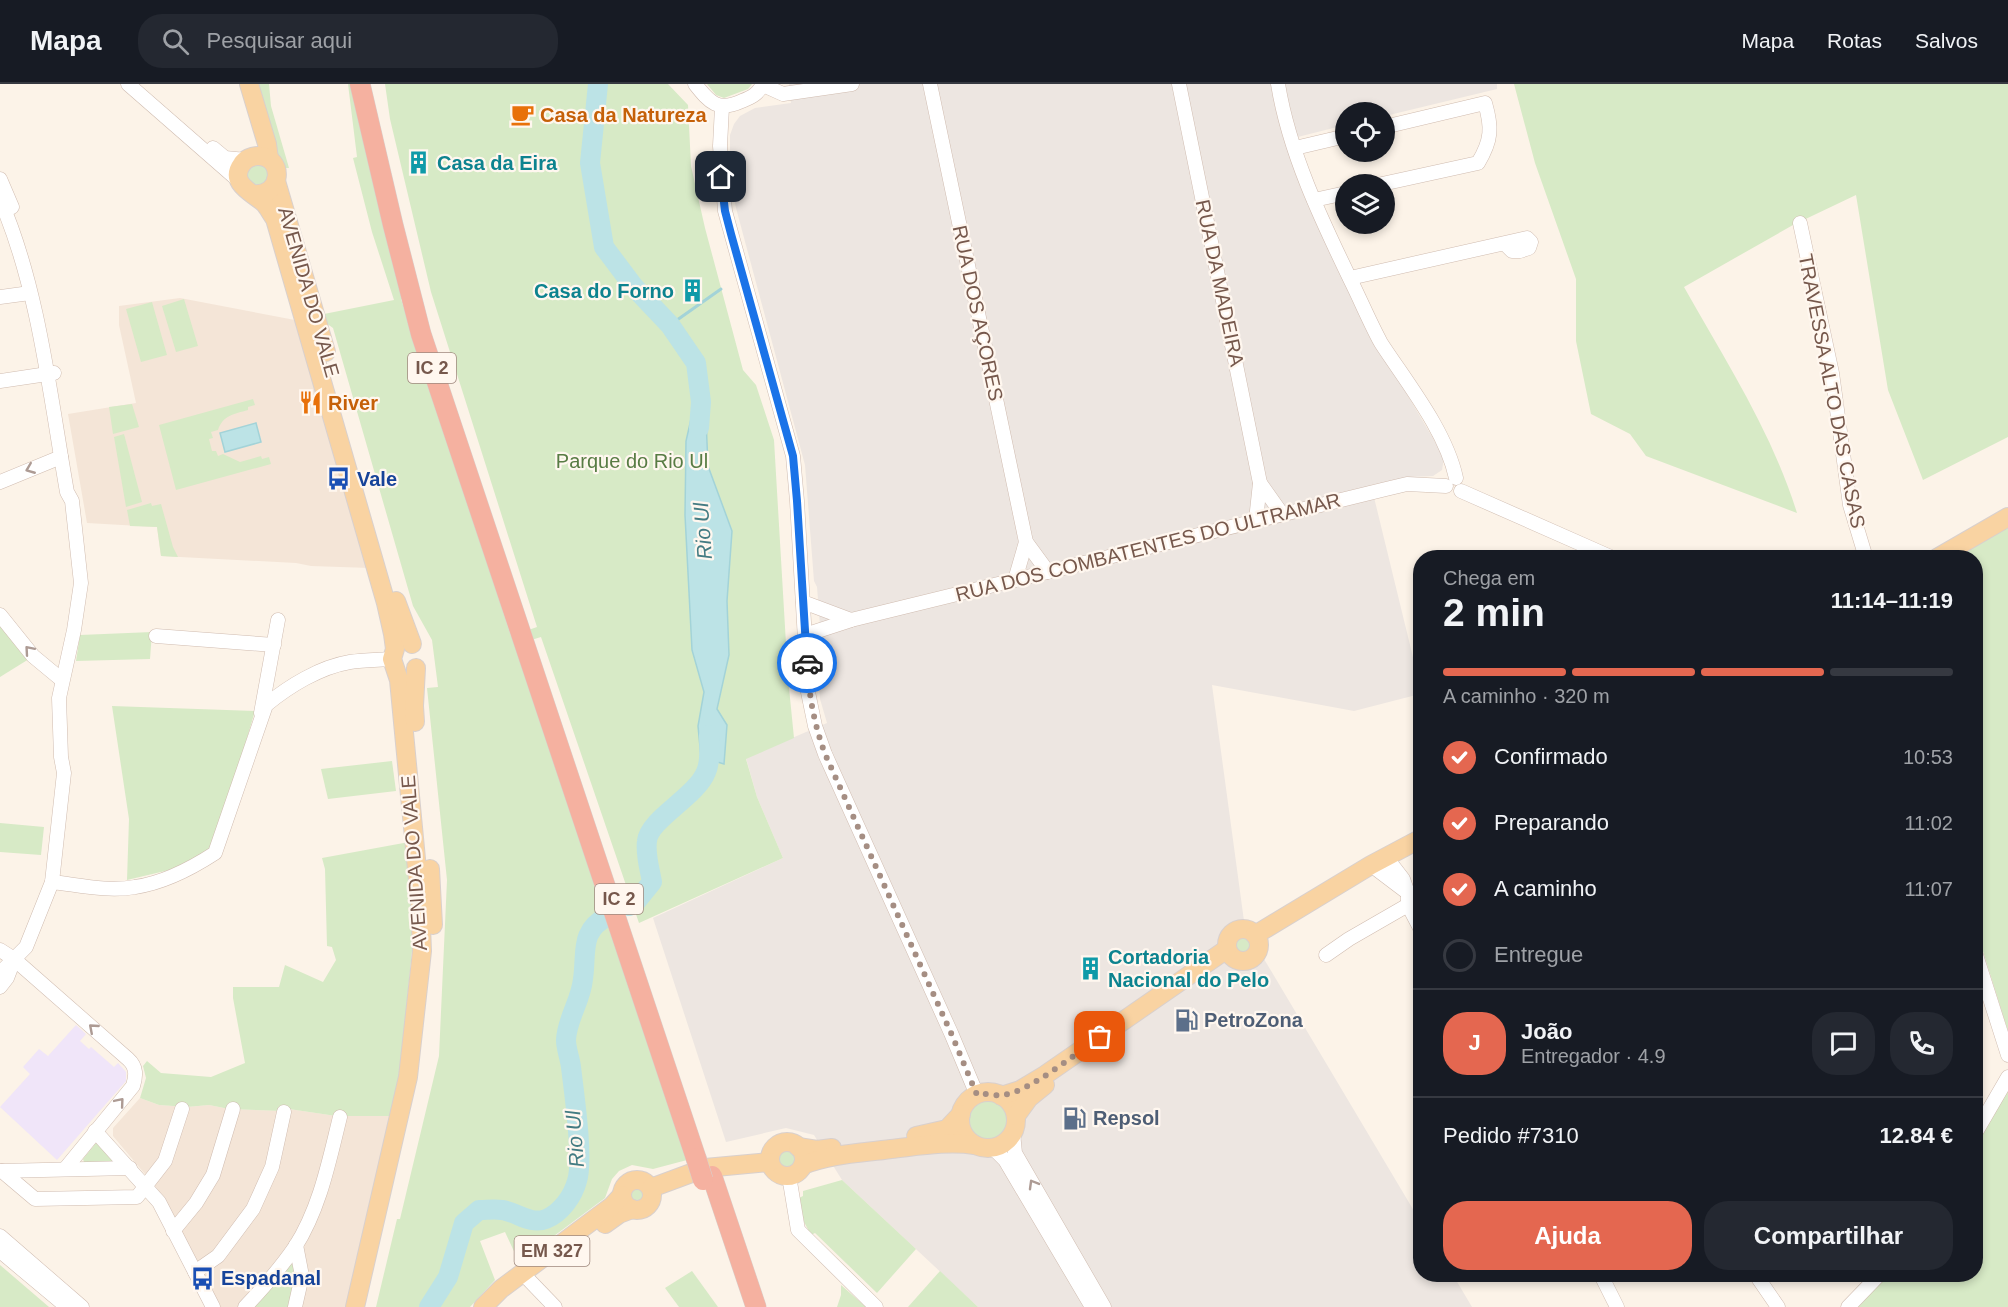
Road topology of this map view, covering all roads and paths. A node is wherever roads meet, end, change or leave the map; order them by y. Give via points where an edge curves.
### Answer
1 (128, 84) edge
2 (142, 84) edge
3 (237, 84) edge
4 (249, 84) edge
5 (360, 84) edge
6 (369, 84) edge
7 (695, 84) edge
8 (852, 84) edge
9 (930, 84) edge
10 (1179, 84) edge
11 (1278, 84) edge
12 (763, 85) edge
13 (722, 107) junction
14 (1395, 124) edge
15 (1335, 139) edge
16 (1295, 148) junction
17 (255, 158) junction
18 (0, 179) edge
19 (276, 181) junction
20 (1395, 181) edge
21 (245, 188) junction
22 (1335, 195) edge
23 (0, 199) edge
24 (1314, 200) junction
25 (1800, 223) dead end
26 (1505, 244) dead end
27 (1350, 278) junction
28 (30, 293) junction
29 (0, 297) edge
30 (50, 373) junction
31 (0, 381) edge
32 (61, 457) junction
33 (0, 482) edge
34 (1260, 483) junction
35 (1455, 485) junction
36 (72, 501) junction
37 (1282, 514) junction
38 (2008, 517) edge
39 (1256, 520) junction
40 (1026, 542) junction
41 (1595, 550) edge
42 (1864, 550) edge
43 (1952, 550) edge
44 (1048, 572) junction
45 (1015, 580) junction
46 (803, 602) junction
47 (0, 615) edge
48 (278, 620) dead end
49 (851, 620) junction
50 (805, 635) junction
51 (156, 636) dead end
52 (412, 644) junction
53 (274, 645) junction
54 (394, 658) junction
55 (416, 668) junction
56 (62, 680) junction
57 (261, 718) junction
58 (61, 757) junction
59 (1413, 843) edge
60 (1378, 861) junction
61 (52, 882) junction
62 (1412, 898) edge
63 (0, 950) edge
64 (1230, 953) junction
65 (1326, 955) dead end
66 (14, 959) junction
67 (0, 973) edge
68 (1983, 977) edge
69 (0, 987) edge
70 (2008, 1055) edge
71 (2008, 1077) edge
72 (977, 1095) junction
73 (1001, 1096) junction
74 (182, 1108) dead end
75 (233, 1109) dead end
76 (284, 1112) dead end
77 (961, 1114) junction
78 (340, 1117) dead end
79 (1983, 1120) edge
80 (1015, 1124) junction
81 (95, 1131) junction
82 (975, 1145) junction
83 (798, 1147) junction
84 (993, 1148) junction
85 (700, 1156) junction
86 (770, 1162) junction
87 (130, 1168) junction
88 (65, 1169) junction
89 (796, 1170) junction
90 (1, 1171) edge
91 (708, 1178) junction
92 (146, 1186) junction
93 (627, 1202) junction
94 (173, 1231) junction
95 (0, 1236) edge
96 (296, 1245) junction
97 (0, 1251) edge
98 (195, 1272) junction
99 (528, 1279) junction
100 (1604, 1282) edge
101 (1761, 1282) edge
102 (1869, 1282) edge
103 (67, 1307) edge
104 (82, 1307) edge
105 (213, 1307) edge
106 (245, 1307) edge
107 (295, 1307) edge
108 (355, 1307) edge
109 (368, 1307) edge
110 (483, 1307) edge
111 (497, 1307) edge
112 (555, 1307) edge
113 (747, 1307) edge
114 (756, 1307) edge
115 (876, 1307) edge
116 (1092, 1307) edge
117 (1104, 1307) edge
118 (1617, 1307) edge
119 (1778, 1307) edge
120 (1848, 1307) edge

1 - 21 street
2 - 17 street via 225,158
3 - 17 main road, AVENIDA DO VALE via 254,139
4 - 17 main road, AVENIDA DO VALE via 267,144
5 - 85 highway, IC 2 via 421,334
6 - 85 highway, IC 2 via 428,332
7 - 13 street via 712,103
8 - 12 street via 783,94
9 - 40 street, RUA DOS AÇORES
10 - 34 street, RUA DA MADEIRA
11 - 16 street
12 - 13 street via 756,95
13 - 46 street via 720,147 725,211 793,456
14 - 20 street via 1485,103 1491,125 1486,149 1478,162
15 - 16 street
16 - 24 street
17 - 19 main road, AVENIDA DO VALE via 276,169
17 - 21 main road, AVENIDA DO VALE via 239,170
18 - 30 street via 32,267
19 - 21 main road, AVENIDA DO VALE via 269,191 258,195
19 - 52 main road, AVENIDA DO VALE via 396,601
21 - 54 main road, AVENIDA DO VALE via 266,205 275,219 375,564 393,634
22 - 24 street
23 - 28 street
24 - 27 street
25 - 42 street, TRAVESSA ALTO DAS CASAS via 1832,373 1850,505
26 - 27 street
27 - 35 street via 1380,341 1452,459
28 - 29 street
28 - 30 street
30 - 31 street
30 - 32 street
30 - 36 street via 75,490
32 -> 33 street
32 - 36 street
34 - 37 street, RUA DA MADEIRA
34 - 39 street, RUA DA MADEIRA
35 - 37 street, RUA DOS COMBATENTES DO ULTRAMAR via 1407,484
35 - 41 street
36 - 56 street via 81,583
37 - 39 street, RUA DOS COMBATENTES DO ULTRAMAR
38 - 43 main road
39 - 44 street, RUA DOS COMBATENTES DO ULTRAMAR
40 - 44 street, RUA DOS AÇORES
40 - 45 street, RUA DOS AÇORES
44 - 45 street, RUA DOS COMBATENTES DO ULTRAMAR
45 - 49 street, RUA DOS COMBATENTES DO ULTRAMAR
46 - 49 street
46 - 50 street
56 -> 47 street via 33,656
48 - 53 street
49 - 50 street, RUA DOS COMBATENTES DO ULTRAMAR
50 - 72 street via 808,692 825,754
51 - 53 street
52 - 54 main road via 403,643
52 - 55 main road, AVENIDA DO VALE via 421,656
53 - 57 street
54 - 55 main road via 405,671
54 - 57 street via 327,669 285,690 266,705
54 - 108 main road, AVENIDA DO VALE via 404,729 422,951 408,1077
55 - 109 main road, AVENIDA DO VALE via 414,706 433,899 434,951 420,1079
56 - 58 street via 58,698
57 - 61 street via 215,853 160,881 134,888
58 - 61 street via 64,773
58 - 66 street via 56,771 45,882
59 - 60 main road
60 - 62 street
60 - 64 main road via 1255,934 1259,944 1253,958 1243,961
61 - 66 street via 26,947
62 - 65 street
63 - 66 street
64 - 73 main road via 1045,1075
64 - 80 main road via 1049,1082 1029,1098
66 - 67 street
66 - 69 street
81 -> 66 street via 133,1086 135,1069
68 - 70 street
71 - 79 street
72 - 73 main road
72 - 77 main road
73 - 80 main road via 1013,1108
74 - 92 street via 165,1161
75 - 94 street via 213,1175
76 - 98 street via 272,1167 253,1209 218,1256
77 - 82 main road via 962,1131
77 - 83 main road via 947,1129 927,1135 817,1150
78 - 96 street via 321,1190
80 - 84 main road via 1002,1145
117 -> 80 street via 1015,1153
81 - 87 street
81 - 88 street
82 - 84 main road
82 - 89 main road via 932,1144 816,1159
83 - 86 main road via 789,1142 779,1144
83 - 89 main road via 803,1155
84 - 116 street via 1005,1160
85 - 91 highway, IC 2
86 - 89 main road via 774,1171 783,1176
86 - 93 main road, EM 327 via 705,1168 651,1188 640,1180 631,1180 624,1186
87 - 88 street
87 - 92 street
88 - 90 street
89 - 115 street via 798,1230
90 - 92 street via 35,1199 137,1197
91 - 113 highway, IC 2
91 - 114 highway, IC 2
92 - 94 street
93 - 99 main road, EM 327 via 619,1214
93 - 110 main road, EM 327 via 612,1206 501,1289
94 - 98 street
95 - 104 street
96 - 106 street via 273,1278
96 - 107 street via 302,1276
97 - 103 street
98 - 105 street
99 - 111 main road, EM 327
99 - 112 street
100 - 118 street
101 - 119 street
102 - 120 street

